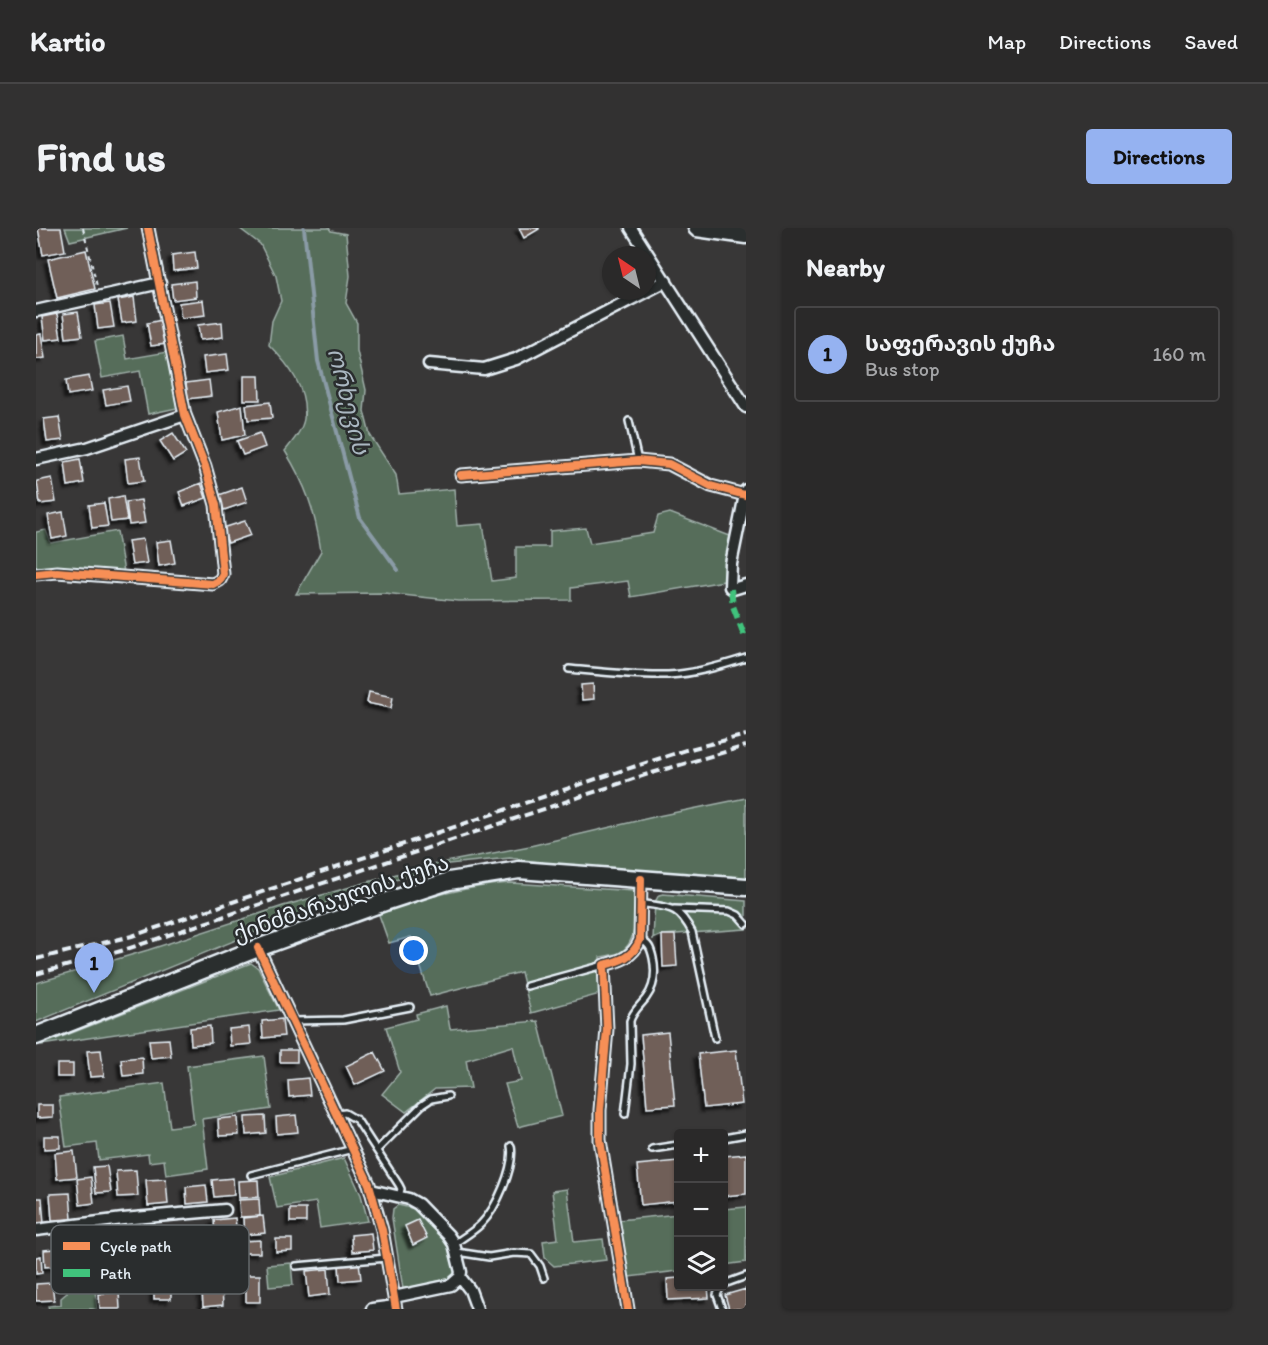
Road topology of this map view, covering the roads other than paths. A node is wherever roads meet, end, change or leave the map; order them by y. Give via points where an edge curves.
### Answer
1 (148, 228) edge
2 (631, 228) edge
3 (697, 228) edge
4 (746, 235) edge
5 (666, 281) junction
6 (160, 283) junction
7 (36, 311) edge
8 (429, 364) dead end
9 (746, 407) edge
10 (185, 415) junction
11 (629, 421) dead end
12 (36, 459) edge
13 (638, 461) junction
14 (461, 475) dead end
15 (745, 492) edge
16 (36, 574) edge
17 (746, 585) edge
18 (746, 658) edge
19 (569, 669) dead end
20 (641, 879) junction
21 (746, 887) edge
22 (640, 903) junction
23 (673, 909) junction
24 (746, 924) edge
25 (640, 940) junction
26 (258, 948) junction
27 (604, 965) junction
28 (527, 987) dead end
29 (410, 1007) dead end
30 (293, 1021) junction
31 (36, 1036) edge
32 (715, 1038) dead end
33 (448, 1096) dead end
34 (337, 1114) junction
35 (625, 1114) dead end
36 (746, 1134) edge
37 (728, 1137) edge
38 (511, 1146) dead end
39 (674, 1146) edge
40 (352, 1149) junction
41 (652, 1149) dead end
42 (377, 1150) junction
43 (251, 1175) dead end
44 (371, 1190) junction
45 (399, 1196) junction
46 (225, 1210) dead end
47 (76, 1225) edge
48 (51, 1228) edge
49 (36, 1230) edge
50 (455, 1248) junction
51 (387, 1258) junction
52 (296, 1266) dead end
53 (746, 1276) edge
54 (460, 1277) junction
55 (544, 1278) dead end
56 (728, 1283) edge
57 (719, 1291) edge
58 (395, 1304) edge
59 (372, 1309) edge
60 (477, 1309) edge
61 (628, 1309) edge
62 (722, 1309) edge

1 - 6 street
2 - 5 street
3 - 4 main road
5 - 8 street via 516,359 484,369
5 - 9 street
6 - 7 street
6 - 10 street
10 - 12 street via 87,448
10 - 16 street via 216,505 223,574 220,580 213,584 57,572
11 - 13 lane
13 - 14 street
13 - 15 street via 669,464 711,486
15 - 17 street via 731,564 731,589
18 - 19 lane via 670,675
20 - 21 main road, ქინძმარაულის ქუჩა
20 - 22 street
20 - 26 main road, ქინძმარაულის ქუჩა via 519,870 449,881
22 - 23 lane
22 - 25 street
23 - 24 lane via 729,911
23 - 32 lane via 692,932
25 - 27 street via 633,953
25 - 35 lane via 646,942 652,954 654,982 630,1021 631,1064
26 - 30 street
26 - 31 main road, ქინძმარაულის ქუჩა
27 - 28 lane
27 - 61 street via 607,1029 600,1140
29 - 30 lane via 343,1020
30 - 34 street
33 - 42 lane via 422,1105
34 - 40 street
34 - 42 lane via 351,1115
36 - 37 lane
38 - 50 lane via 513,1157 508,1175 490,1212
39 - 41 lane
40 - 43 lane
40 - 44 street
42 - 45 lane via 401,1189
44 - 45 street
44 - 51 street
45 - 50 street via 418,1204 448,1235
46 - 47 street
48 - 49 street
50 - 54 street
50 - 55 lane via 489,1257 531,1254
51 - 52 lane
51 - 58 street
53 - 56 lane
54 - 58 street via 450,1285
54 - 60 street
57 - 62 lane
58 - 59 street

